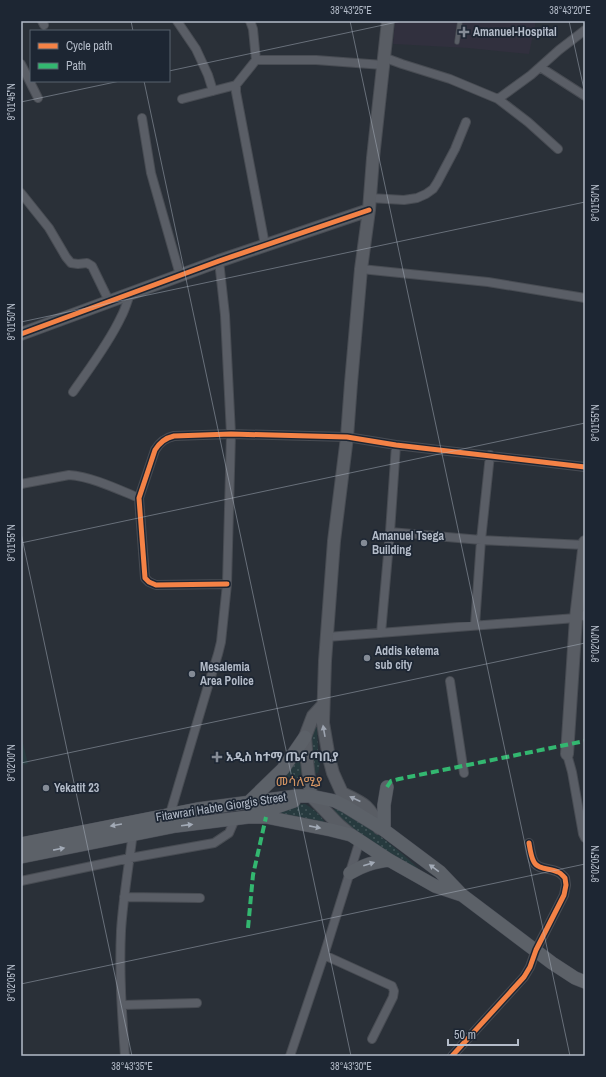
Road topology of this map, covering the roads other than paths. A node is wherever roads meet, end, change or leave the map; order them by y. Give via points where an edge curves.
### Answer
1 (177, 21) edge
2 (250, 21) edge
3 (388, 21) edge
4 (460, 21) edge
5 (585, 30) edge
6 (457, 42) dead end
7 (256, 60) junction
8 (383, 61) junction
9 (21, 64) edge
10 (540, 67) junction
11 (236, 85) junction
12 (213, 91) junction
13 (585, 96) edge
14 (38, 98) dead end
15 (182, 99) dead end
16 (498, 99) junction
17 (142, 118) dead end
18 (466, 122) dead end
19 (558, 149) dead end
20 (21, 193) edge
21 (369, 204) junction
22 (265, 245) junction
23 (219, 261) junction
24 (361, 270) junction
25 (180, 275) junction
26 (130, 294) junction
27 (585, 298) edge
28 (109, 301) junction
29 (21, 333) edge
30 (73, 392) dead end
31 (231, 434) junction
32 (347, 437) junction
33 (396, 445) junction
34 (490, 455) junction
35 (585, 467) edge
36 (21, 484) edge
37 (139, 498) junction
38 (390, 532) junction
39 (481, 540) junction
40 (585, 542) edge
41 (585, 545) edge
42 (226, 584) junction
43 (583, 613) edge
44 (475, 625) junction
45 (381, 633) junction
46 (327, 637) junction
47 (450, 681) dead end
48 (323, 705) junction
49 (305, 737) junction
50 (570, 754) joint
51 (464, 773) dead end
52 (387, 787) dead end
53 (311, 796) junction
54 (250, 802) junction
55 (170, 814) junction
56 (242, 818) junction
57 (134, 822) junction
58 (382, 829) junction
59 (133, 836) junction
60 (356, 837) junction
61 (585, 838) edge
62 (529, 843) dead end
63 (21, 844) edge
64 (21, 857) edge
65 (130, 858) junction
66 (389, 860) junction
67 (350, 873) junction
68 (21, 881) edge
69 (462, 895) junction
70 (124, 897) junction
71 (200, 898) dead end
72 (536, 950) junction
73 (324, 955) junction
74 (585, 982) edge
75 (197, 1003) dead end
76 (122, 1005) junction
77 (372, 1039) dead end
78 (460, 1047) junction
79 (125, 1056) edge
80 (290, 1056) edge
81 (452, 1056) edge
82 (463, 1056) edge

1 - 12 street via 198,54
2 - 7 street
3 - 8 main road
4 - 6 lane
5 - 10 street
7 - 8 street
7 - 11 street
8 - 16 street via 402,64 450,79
8 - 21 main road
9 - 14 street
10 - 13 street
10 - 16 street
11 - 12 street
11 - 22 street via 237,102
12 - 15 street
16 - 19 street
17 - 25 street via 151,173
18 - 21 street via 455,149 433,189 417,198
20 - 28 street via 49,228 71,263 87,263 92,266
21 - 22 main road
21 - 24 main road
22 - 23 main road
23 - 25 main road
23 - 31 street via 226,314
24 - 27 street via 488,282
24 - 32 main road
25 - 26 main road
26 - 28 main road
26 - 30 street via 122,316
28 - 29 main road
31 - 32 street
31 - 37 street via 174,436 164,440 155,450
31 - 42 street
32 - 33 street
32 - 46 main road via 334,541
33 - 34 street
33 - 38 street
34 - 35 street
34 - 39 street
36 - 37 street via 69,475 93,480
37 - 42 street via 143,569 149,582 156,585
38 - 39 street
38 - 45 street
39 - 41 street
39 - 44 street
40 - 41 main road
41 - 43 main road
42 - 55 street via 221,642
43 - 44 street
43 - 50 main road
44 - 45 street
45 - 46 street
46 - 48 main road
47 - 51 street
48 - 49 main road via 313,716
58 -> 48 main road via 364,804 342,793 329,758 323,723
49 - 53 main road
49 - 54 main road via 283,769
50 - 61 street
52 - 58 main road
53 - 54 main road, Fitawrari Habte Giorgis Street
53 - 56 main road
53 - 58 main road, Fitawrari Habte Giorgis Street via 335,801
53 - 60 main road via 338,824
54 - 55 main road, Fitawrari Habte Giorgis Street
55 - 57 main road, Fitawrari Habte Giorgis Street
59 -> 56 main road via 176,826
56 -> 60 main road via 266,817
56 - 65 street via 229,833 214,843
57 - 59 street
57 -> 63 main road, Fitawrari Habte Giorgis Street
69 -> 58 main road, Fitawrari Habte Giorgis Street via 440,872
64 -> 59 main road
59 - 65 street
60 - 66 main road
60 - 67 street
62 - 72 street via 536,865 560,873 565,878 566,885 562,901
65 - 68 street
65 - 70 street
67 -> 66 main road via 363,866
66 - 69 main road via 435,886
67 - 73 street
69 - 72 main road
70 - 71 street
70 - 76 street via 121,932
72 - 74 main road
72 - 78 street via 524,977
73 - 77 street via 392,986 393,997
73 - 80 street
75 - 76 street
76 - 79 street
78 - 81 street
78 - 82 street

